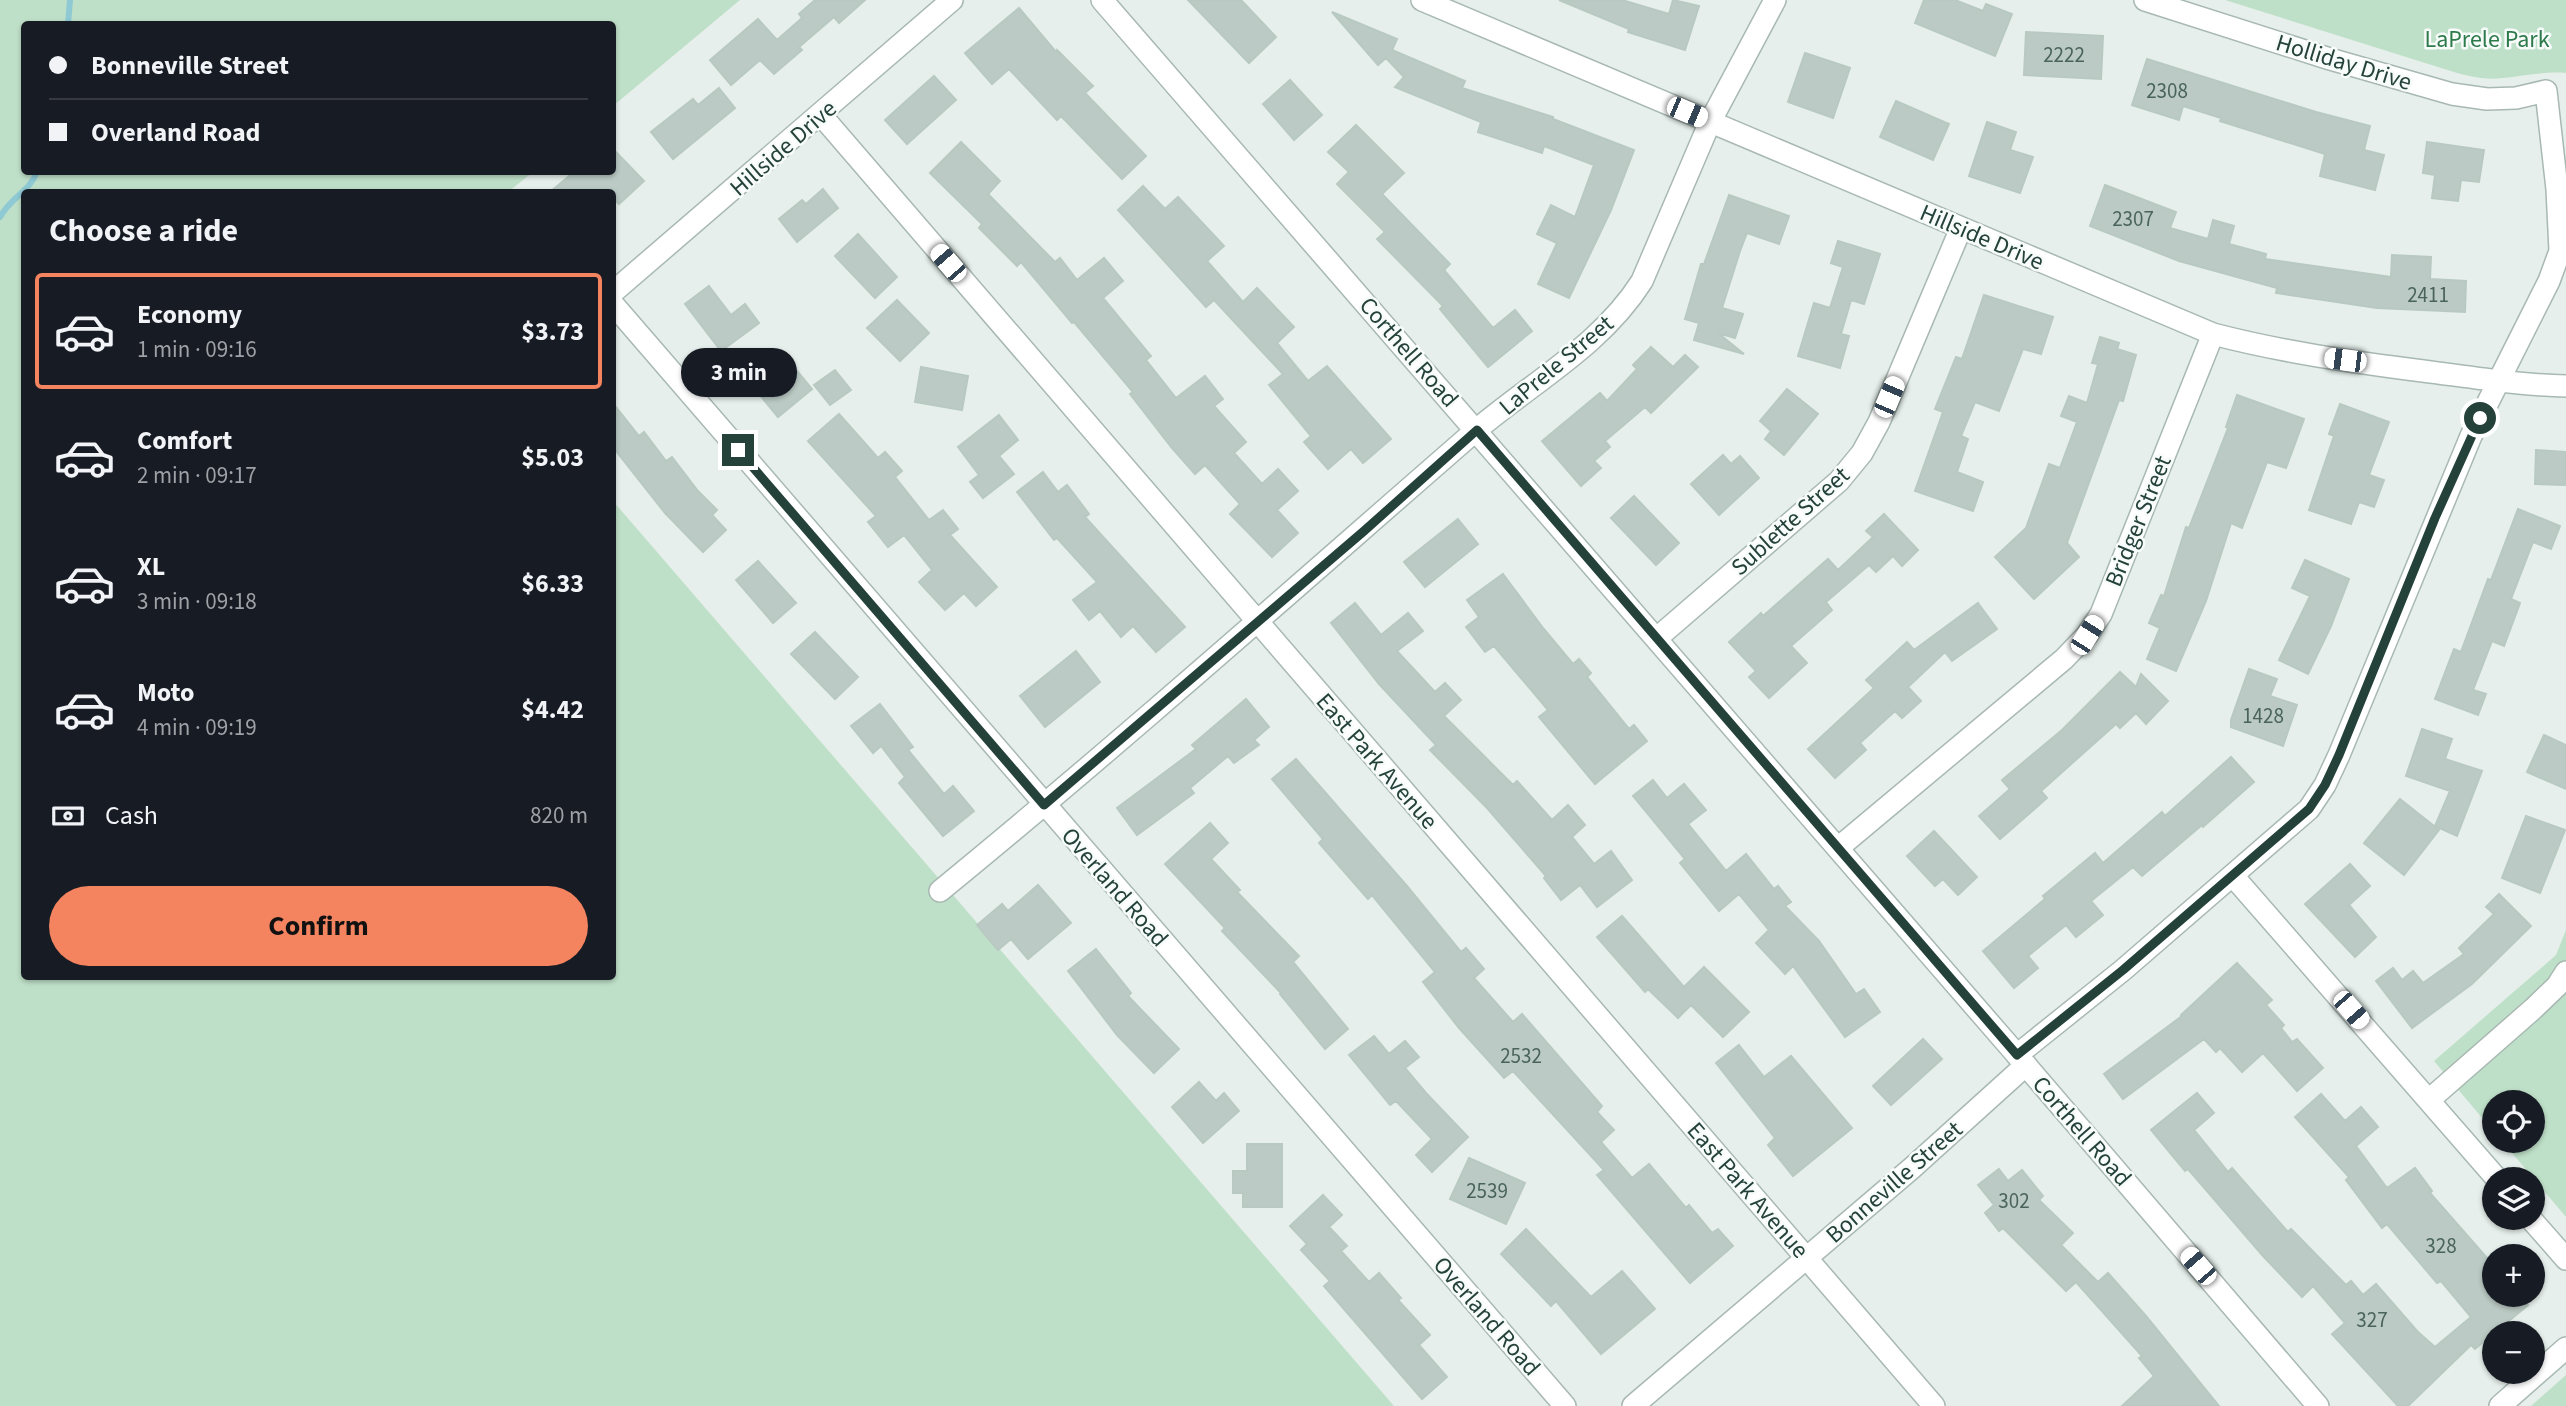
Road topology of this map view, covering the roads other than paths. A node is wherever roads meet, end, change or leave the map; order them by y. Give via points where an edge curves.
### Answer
1 (952, 0) edge
2 (1102, 0) edge
3 (1422, 0) edge
4 (1775, 0) edge
5 (2145, 0) edge
6 (2546, 91) joint
7 (821, 115) junction
8 (1710, 122) junction
9 (1961, 228) junction
10 (616, 290) edge
11 (616, 308) edge
12 (2213, 334) junction
13 (2497, 381) junction
14 (2566, 386) edge
15 (1477, 430) junction
16 (1256, 623) junction
17 (1657, 638) junction
18 (1044, 805) junction
19 (1838, 848) junction
20 (2233, 876) junction
21 (940, 891) dead end
22 (2566, 972) edge
23 (2022, 1060) junction
24 (2429, 1100) junction
25 (2487, 1167) edge
26 (2541, 1230) edge
27 (1806, 1257) junction
28 (2566, 1259) edge
29 (2566, 1348) edge
30 (1565, 1406) edge
31 (1633, 1406) edge
32 (1934, 1406) edge
33 (2318, 1406) edge
34 (2500, 1406) edge

1 - 7 street, Hillside Drive
2 - 15 street, Corthell Road
3 - 8 street, Hillside Drive
4 - 8 street, LaPrele Street
5 - 6 street, Holliday Drive via 2452,94 2487,99
6 - 13 street, Bonneville Street via 2560,251
7 - 10 street, Hillside Drive
7 - 16 street, East Park Avenue
8 - 9 street, Hillside Drive
8 - 15 street, LaPrele Street via 1642,281 1627,304 1605,329
9 - 12 street, Hillside Drive
9 - 17 street, Sublette Street via 1862,453 1839,481
11 - 18 street, Overland Road
12 - 13 street, Hillside Drive via 2325,358
12 - 19 street, Bridger Street via 2101,614 2087,635
13 - 14 street, Hillside Drive
13 - 20 street, Bonneville Street via 2325,785 2309,809
15 - 16 street, LaPrele Street
15 - 17 street, Corthell Road
16 - 18 street, LaPrele Street
16 - 27 street, East Park Avenue
17 - 19 street, Corthell Road
18 - 21 street, LaPrele Street
18 - 30 street, Overland Road
19 - 23 street, Corthell Road
20 - 23 street, Bonneville Street
20 - 24 street
22 - 24 street via 2533,1009
23 - 27 street, Bonneville Street via 1912,1168
23 - 33 street, Corthell Road
24 - 25 street
26 - 28 street
27 - 31 street, Bonneville Street
27 - 32 street, East Park Avenue
29 - 34 street

